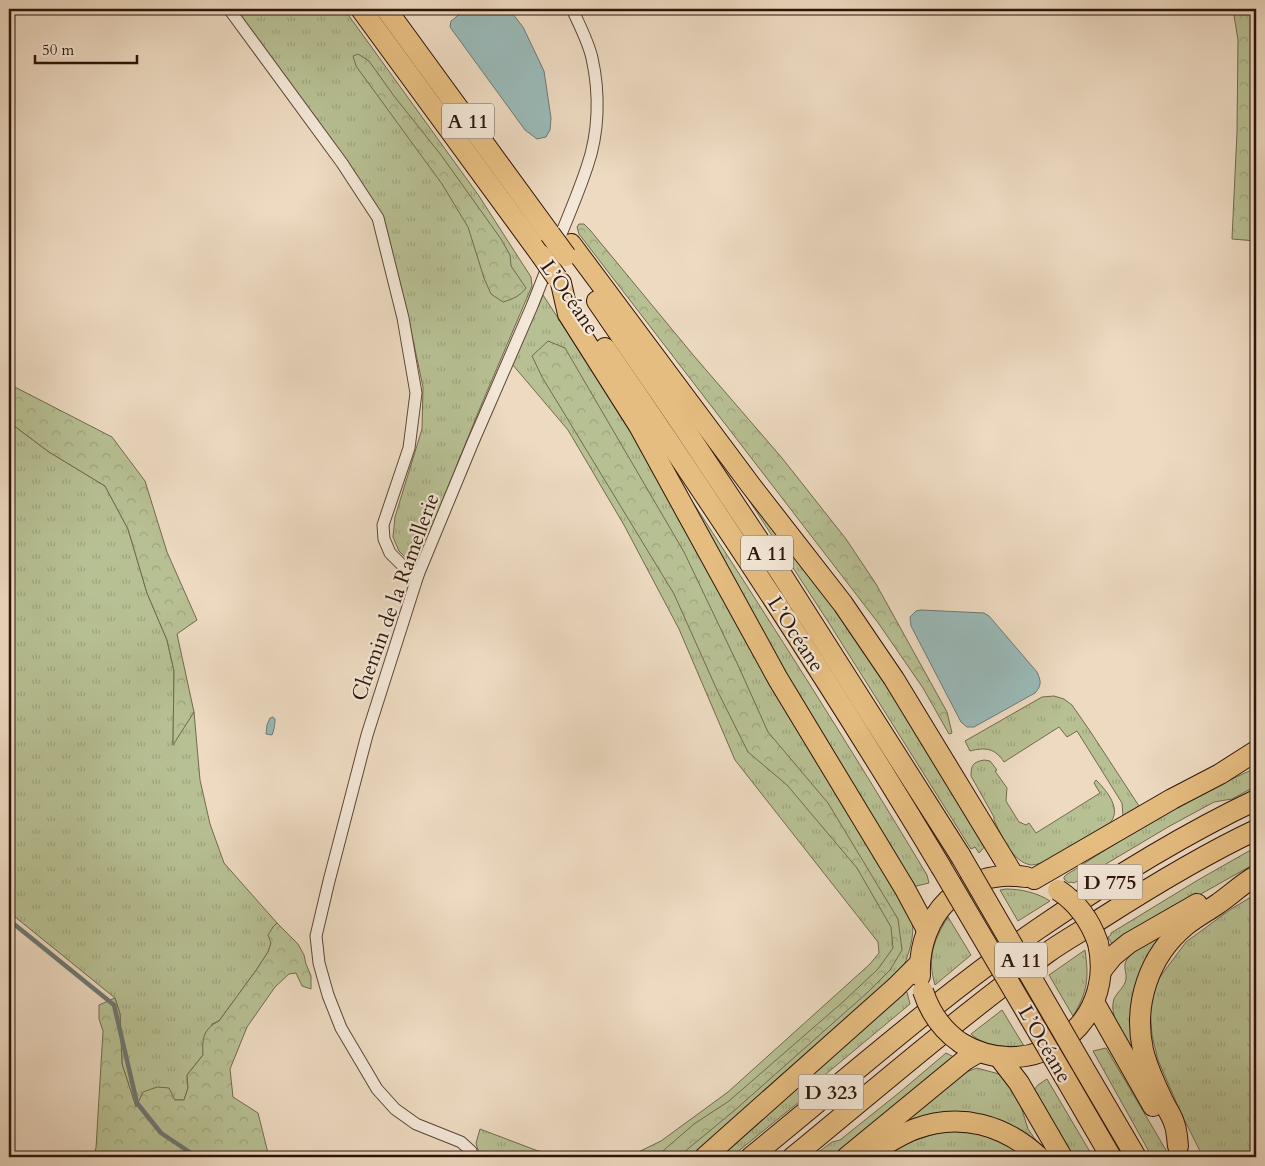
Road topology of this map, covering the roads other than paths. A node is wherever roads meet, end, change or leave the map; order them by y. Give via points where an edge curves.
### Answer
1 (229, 9) edge
2 (361, 9) edge
3 (386, 9) edge
4 (572, 9) edge
5 (569, 250) junction
6 (559, 280) junction
7 (418, 575) junction
8 (1256, 751) edge
9 (1256, 762) edge
10 (1220, 774) junction
11 (1256, 800) edge
12 (1256, 830) edge
13 (1024, 877) junction
14 (1252, 878) edge
15 (927, 930) junction
16 (919, 964) junction
17 (1101, 971) junction
18 (972, 978) joint
19 (987, 998) joint
20 (1094, 1002) junction
21 (979, 1052) junction
22 (999, 1057) junction
23 (1180, 1151) edge
24 (473, 1157) edge
25 (705, 1157) edge
26 (752, 1157) edge
27 (793, 1157) edge
28 (847, 1157) edge
29 (865, 1157) edge
30 (1039, 1157) edge
31 (1062, 1157) edge
32 (1111, 1157) edge
33 (1136, 1157) edge

1 - 7 street via 342,163 378,218 403,318 416,393 409,448 383,525 384,539 390,554 408,571
2 - 6 highway, L’Océane / A 11, bridge
3 - 5 highway, L’Océane / A 11, bridge via 550,234
4 - 7 street, Chemin de la Ramellerie via 592,57 596,83 598,111 588,166
5 - 13 highway via 843,604
5 - 33 highway, L’Océane / A 11, bridge via 960,855
6 - 15 highway via 568,314 638,426 778,679
6 - 32 highway, L’Océane / A 11, bridge via 761,579 862,738
7 - 24 street, Chemin de la Ramellerie via 367,735 316,936 328,995 341,1028 377,1089 394,1109 416,1124 461,1142
8 - 10 highway
9 - 10 highway
10 - 13 highway
11 - 18 highway, D 775 via 1132,868 1038,929
12 - 19 highway, D 775 via 1144,891 1049,952
13 - 15 highway via 991,878 962,889 939,910
13 - 17 highway, bridge via 1058,890 1080,909 1098,944
14 - 17 highway via 1220,891 1129,943 1112,956
14 - 23 highway via 1184,927 1170,941 1155,962 1144,987 1140,1022 1143,1049 1175,1124
15 - 16 highway
16 - 21 highway, bridge via 922,991 937,1021 961,1043
16 - 25 highway
17 - 20 highway
18 - 26 highway, D 323
19 - 27 highway, D 323
20 - 22 highway via 1072,1034 1059,1044 1030,1056
20 - 23 highway
21 - 22 highway
21 - 28 highway
22 - 31 highway via 1019,1084
29 - 30 highway via 916,1129 955,1122 993,1128 1028,1147

